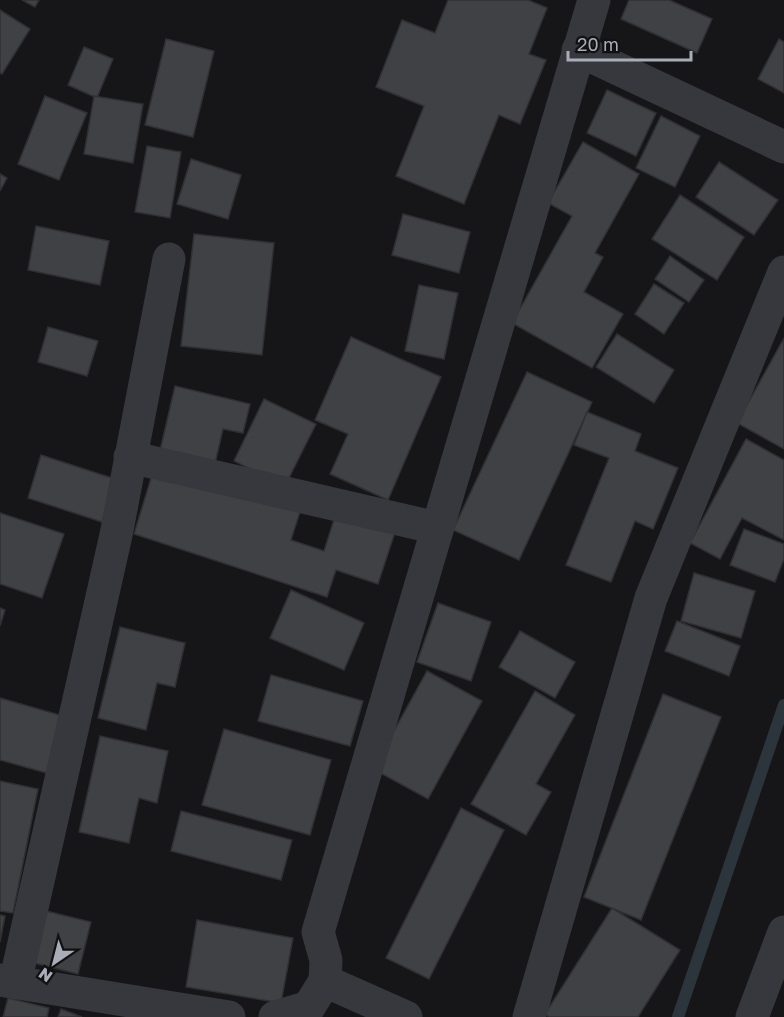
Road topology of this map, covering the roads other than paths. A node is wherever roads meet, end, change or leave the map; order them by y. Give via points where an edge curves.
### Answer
1 (594, 0) edge
2 (578, 50) junction
3 (784, 147) edge
4 (169, 259) dead end
5 (784, 272) edge
6 (130, 457) junction
7 (437, 528) junction
8 (784, 932) edge
9 (325, 981) junction
10 (8, 982) edge
11 (229, 1017) edge
12 (275, 1017) edge
13 (406, 1017) edge
14 (530, 1017) edge
15 (752, 1017) edge

1 - 2 street
2 - 3 street
2 - 7 street
4 - 6 street
5 - 14 street via 651,598
6 - 7 street
6 - 10 street via 116,535
7 - 9 street via 318,932 326,960
8 - 15 street
9 - 12 street via 309,1007
9 - 13 street
10 - 11 street

